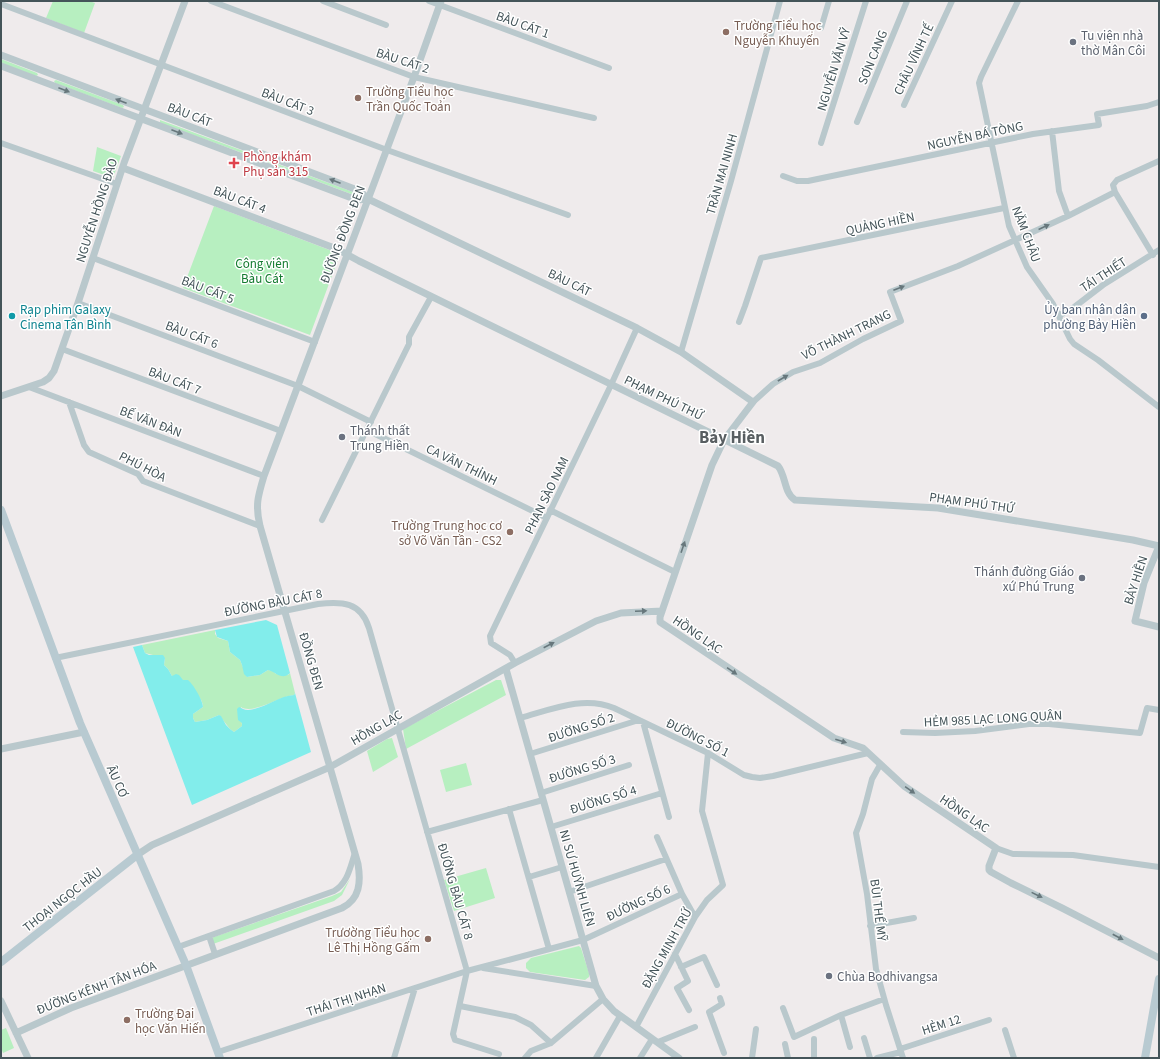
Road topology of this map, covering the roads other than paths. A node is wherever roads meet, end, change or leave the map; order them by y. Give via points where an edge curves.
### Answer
1 (185, 1) edge
2 (211, 1) edge
3 (323, 1) edge
4 (429, 1) edge
5 (780, 1) edge
6 (829, 1) edge
7 (866, 1) edge
8 (907, 1) edge
9 (952, 1) edge
10 (1018, 1) edge
11 (440, 3) edge
12 (1, 4) edge
13 (386, 25) dead end
14 (821, 28) dead end
15 (1, 55) edge
16 (161, 65) junction
17 (1, 66) edge
18 (609, 68) dead end
19 (49, 73) junction
20 (414, 77) junction
21 (46, 83) junction
22 (1159, 102) edge
23 (904, 105) dead end
24 (144, 109) junction
25 (141, 118) junction
26 (594, 118) dead end
27 (857, 122) dead end
28 (1052, 131) junction
29 (1, 143) edge
30 (821, 143) dead end
31 (991, 143) junction
32 (387, 150) junction
33 (259, 152) junction
34 (1159, 161) edge
35 (256, 162) junction
36 (123, 168) junction
37 (783, 176) dead end
38 (117, 184) junction
39 (1115, 192) junction
40 (368, 199) junction
41 (1004, 208) junction
42 (568, 215) dead end
43 (1068, 216) junction
44 (1015, 240) junction
45 (1159, 250) edge
46 (347, 255) junction
47 (1153, 255) junction
48 (93, 258) junction
49 (431, 297) junction
50 (78, 303) junction
51 (1060, 316) junction
52 (739, 322) dead end
53 (637, 328) junction
54 (315, 342) junction
55 (62, 349) junction
56 (681, 352) junction
57 (611, 385) junction
58 (29, 386) junction
59 (298, 386) junction
60 (1, 396) edge
61 (69, 402) junction
62 (753, 402) junction
63 (1159, 407) edge
64 (371, 422) junction
65 (367, 430) junction
66 (281, 431) junction
67 (724, 440) junction
68 (264, 476) junction
69 (1, 510) edge
70 (550, 510) junction
71 (547, 518) junction
72 (322, 520) dead end
73 (260, 526) junction
74 (1159, 546) edge
75 (675, 572) junction
76 (285, 610) junction
77 (662, 611) junction
78 (1159, 627) edge
79 (55, 658) junction
80 (515, 663) junction
81 (506, 669) junction
82 (1159, 710) edge
83 (520, 718) junction
84 (641, 721) junction
85 (398, 729) junction
86 (84, 732) junction
87 (903, 732) dead end
88 (1, 749) edge
89 (708, 753) junction
90 (868, 753) junction
91 (530, 754) junction
92 (629, 765) dead end
93 (880, 765) junction
94 (330, 767) junction
95 (662, 793) junction
96 (542, 796) junction
97 (509, 809) junction
98 (669, 817) dead end
99 (551, 827) junction
100 (427, 832) junction
101 (657, 837) dead end
102 (996, 848) junction
103 (355, 853) junction
104 (137, 854) junction
105 (666, 859) junction
106 (562, 867) junction
107 (1159, 867) edge
108 (529, 877) junction
109 (569, 892) junction
110 (682, 894) junction
111 (695, 917) junction
112 (914, 918) dead end
113 (870, 926) junction
114 (209, 936) junction
115 (583, 940) junction
116 (178, 946) junction
117 (549, 949) junction
118 (216, 954) junction
119 (675, 954) junction
120 (1159, 958) edge
121 (1, 962) edge
122 (186, 965) junction
123 (682, 967) junction
124 (482, 968) junction
125 (467, 971) junction
126 (1159, 979) edge
127 (717, 985) dead end
128 (596, 986) junction
129 (415, 988) junction
130 (720, 998) dead end
131 (884, 999) junction
132 (603, 1000) junction
133 (1, 1001) edge
134 (460, 1006) junction
135 (783, 1008) dead end
136 (689, 1010) dead end
137 (841, 1015) junction
138 (620, 1016) junction
139 (989, 1020) dead end
140 (636, 1027) junction
141 (695, 1027) dead end
142 (756, 1029) dead end
143 (1005, 1030) dead end
144 (16, 1033) junction
145 (864, 1038) dead end
146 (814, 1039) dead end
147 (655, 1041) junction
148 (551, 1043) junction
149 (785, 1044) dead end
150 (850, 1047) dead end
151 (724, 1053) dead end
152 (902, 1053) edge
153 (499, 1054) dead end
154 (219, 1055) edge
155 (28, 1058) edge
156 (394, 1058) edge
157 (525, 1058) edge
158 (596, 1058) edge
159 (640, 1058) edge
160 (679, 1058) edge
161 (752, 1058) edge
162 (788, 1058) edge
163 (814, 1058) edge
164 (870, 1058) edge
165 (877, 1058) edge
166 (1014, 1058) edge
167 (1145, 1058) edge

1 - 16 street, NGUYỄN HỒNG ĐÀO
2 - 20 street, BÀU CÁT 2
3 - 13 street
4 - 11 street, BÀU CÁT 1
5 - 56 street, TRẦN MAI NINH
6 - 14 street
7 - 30 street, NGUYỄN VĂN VỸ
8 - 27 street, SƠN CANG
9 - 23 street, CHÂU VĨNH TẾ
10 - 31 street, NĂM CHÂU via 980,80
11 - 18 street, BÀU CÁT 1
11 - 20 street, ĐƯỜNG ĐỒNG ĐEN
12 - 16 street, BÀU CÁT 3
15 - 19 street, BÀU CÁT
16 - 24 street, NGUYỄN HỒNG ĐÀO
16 - 32 street, BÀU CÁT 3
17 - 21 street, BÀU CÁT
19 - 21 street
24 -> 19 street, BÀU CÁT
20 - 26 street, BÀU CÁT 2
20 - 32 street, ĐƯỜNG ĐỒNG ĐEN
21 -> 25 street, BÀU CÁT
22 - 28 street, NGUYỄN BÁ TÒNG via 1097,114 1099,125
24 - 25 street, NGUYỄN HỒNG ĐÀO
24 - 33 street, BÀU CÁT
25 -> 35 street, BÀU CÁT
25 - 36 street, NGUYỄN HỒNG ĐÀO
28 - 31 street, NGUYỄN BÁ TÒNG
28 - 43 street via 1059,190
29 - 38 street
31 - 37 street, NGUYỄN BÁ TÒNG via 808,181
31 - 41 street, NĂM CHÂU
32 - 40 street, ĐƯỜNG ĐỒNG ĐEN
32 - 42 street, BÀU CÁT 3
33 - 35 street
40 -> 33 street, BÀU CÁT via 360,191
34 - 39 street via 1115,182
35 - 40 street, BÀU CÁT via 357,200
36 - 38 street, NGUYỄN HỒNG ĐÀO
36 - 46 street, BÀU CÁT 4
38 - 48 street, NGUYỄN HỒNG ĐÀO
39 - 43 street, VÕ THÀNH TRANG
39 - 47 street
40 - 46 street, ĐƯỜNG ĐỒNG ĐEN
40 - 53 street, BÀU CÁT
41 - 44 street, NĂM CHÂU
41 - 52 street, QUẢNG HIỀN via 761,258
44 -> 43 street, VÕ THÀNH TRANG
44 - 51 street, NĂM CHÂU via 1027,267
62 -> 44 street, VÕ THÀNH TRANG via 773,384 793,372 820,363 901,321 890,292 958,266
45 - 47 street, TÁI THIẾT
46 - 49 street, PHẠM PHÚ THỨ
46 - 54 street, ĐƯỜNG ĐỒNG ĐEN
47 - 51 street, TÁI THIẾT via 1103,285
48 - 50 street, NGUYỄN HỒNG ĐÀO
48 - 54 street, BÀU CÁT 5
49 - 57 street, PHẠM PHÚ THỨ
49 - 64 street via 409,336 409,344
50 - 55 street, NGUYỄN HỒNG ĐÀO
50 - 59 street, BÀU CÁT 6
51 - 63 street, NĂM CHÂU via 1067,335 1074,344
53 - 56 street, BÀU CÁT
53 - 57 street, PHAN SÀO NAM
54 - 59 street, ĐƯỜNG ĐỒNG ĐEN
55 - 58 street, NGUYỄN HỒNG ĐÀO via 49,378
55 - 66 street, BÀU CÁT 7
56 - 62 street, BÀU CÁT
57 - 67 street, PHẠM PHÚ THỨ
57 - 70 street, PHAN SÀO NAM
58 - 60 street, NGUYỄN HỒNG ĐÀO
58 - 61 street, BẾ VĂN ĐÀN
59 - 64 street, BÀU CÁT 6
59 - 66 street, ĐƯỜNG ĐỒNG ĐEN
61 - 68 street, BẾ VĂN ĐÀN
61 - 73 street, PHÚ HÒA via 84,446 89,452 138,474 143,481
62 - 67 street, VÕ THÀNH TRANG
64 - 65 street
65 - 71 street, CA VĂN THỈNH
65 - 72 street
66 - 68 street, ĐƯỜNG ĐỒNG ĐEN
67 - 74 street, PHẠM PHÚ THỨ via 778,466 790,496 797,501 938,508
75 -> 67 street, VÕ THÀNH TRANG via 707,476
68 - 73 street, ĐỒNG ĐEN via 257,502
69 - 79 main road, ÂU CƠ
70 - 71 street, PHAN SÀO NAM
70 - 75 street
71 - 80 street, PHAN SÀO NAM via 490,637 491,643 509,654
73 - 76 street, ĐỒNG ĐEN
74 - 78 street, BẢY HIỀN via 1144,583 1135,621
75 - 77 street, VÕ THÀNH TRANG
76 - 79 street, ĐƯỜNG BÀU CÁT 8
76 - 85 street, ĐƯỜNG BÀU CÁT 8 via 332,603 349,605 360,610 369,628
76 - 94 street, ĐỒNG ĐEN
80 -> 77 street, HỒNG LẠC via 608,617 631,612
77 -> 90 street, HỒNG LẠC via 659,619 662,624 836,740 860,747
79 - 86 main road, ÂU CƠ
80 - 81 street, HỒNG LẠC
81 - 83 street, NI SƯ HUỲNH LIÊN
81 - 85 street, HỒNG LẠC
82 - 87 street, HẺM 985 LẠC LONG QUÂN via 1147,708 1140,733 1049,724 975,731
83 - 84 street, ĐƯỜNG SỐ 1 via 589,702 610,706
83 - 91 street, NI SƯ HUỲNH LIÊN
84 - 89 street, ĐƯỜNG SỐ 1
84 - 91 street, ĐƯỜNG SỐ 2
84 - 95 street
85 - 94 street, HỒNG LẠC
85 - 100 street, ĐƯỜNG BÀU CÁT 8
86 - 88 street
86 - 104 main road, ÂU CƠ
89 - 90 street, ĐƯỜNG SỐ 1 via 744,775 758,778
89 - 111 street, ĐẶNG MINH TRỨ via 702,811 723,885 707,900
90 - 93 street, HỒNG LẠC
91 - 96 street, NI SƯ HUỲNH LIÊN
92 - 96 street, ĐƯỜNG SỐ 3
93 -> 102 street, HỒNG LẠC via 904,786
93 - 113 street, BÙI THẾ MỸ via 872,779 856,832
94 - 103 street, ĐỒNG ĐEN
94 - 104 street, HỒNG LẠC via 152,845
95 - 98 street
95 - 99 street, ĐƯỜNG SỐ 4
96 - 97 street, ĐƯỜNG SỐ 3
96 - 99 street, NI SƯ HUỲNH LIÊN
97 - 100 street, ĐƯỜNG SỐ 3
97 - 108 street
99 - 106 street, NI SƯ HUỲNH LIÊN
100 - 125 street, ĐƯỜNG BÀU CÁT 8
101 - 105 street
102 - 107 street via 1013,854 1073,855
102 -> 120 street, HỒNG LẠC via 989,866 991,872
103 - 114 street via 346,881 334,891
103 - 118 street, ĐỒNG ĐEN via 360,886 349,904
104 - 116 main road, ÂU CƠ
104 - 121 main road, THOẠI NGỌC HẦU
105 - 109 street
105 - 110 street
106 - 108 street
106 - 109 street, NI SƯ HUỲNH LIÊN
108 - 117 street
109 - 115 street, NI SƯ HUỲNH LIÊN
110 - 111 street
110 - 115 street, ĐƯỜNG SỐ 6
111 - 119 street, ĐẶNG MINH TRỨ
112 - 113 street
113 - 131 street, BÙI THẾ MỸ via 874,958
114 - 116 street
114 - 118 street
115 - 117 street, THÁI THỊ NHẠN
115 - 128 street, NI SƯ HUỲNH LIÊN
116 - 122 main road, ÂU CƠ
117 - 124 street, THÁI THỊ NHẠN
118 - 122 street, ĐỒNG ĐEN
119 - 123 street
119 - 140 street, ĐẶNG MINH TRỨ
122 - 144 street, ĐƯỜNG KÊNH TÂN HÓA via 71,1008
122 - 154 main road, ÂU CƠ
123 - 127 street via 704,957
123 - 136 street via 688,981 677,988
124 - 125 street, THÁI THỊ NHẠN
124 - 128 street, THÁI THỊ NHẠN
125 - 129 street, THÁI THỊ NHẠN
125 - 134 street
126 - 167 main road
128 - 132 street, NI SƯ HUỲNH LIÊN
129 - 154 street, THÁI THỊ NHẠN
129 - 156 street
130 - 151 street via 722,1004 709,1012
131 - 137 street
131 - 152 street, BÙI THẾ MỸ
132 - 138 street, NI SƯ HUỲNH LIÊN
132 - 148 street
133 - 144 street
134 - 148 street via 515,1017 531,1025
134 - 153 street via 453,1034 455,1040
135 - 137 street via 794,1037
137 - 150 street
138 - 140 street, NI SƯ HUỲNH LIÊN
138 - 158 street
139 - 152 street, HẺM 12
140 - 147 street, NI SƯ HUỲNH LIÊN
141 - 147 street
142 - 161 street
143 - 166 street
144 - 155 street
145 - 164 street
146 - 163 street
147 - 159 street
147 - 160 street, NI SƯ HUỲNH LIÊN
148 - 157 street via 531,1051
149 - 162 street
152 - 165 street, HẺM 12

